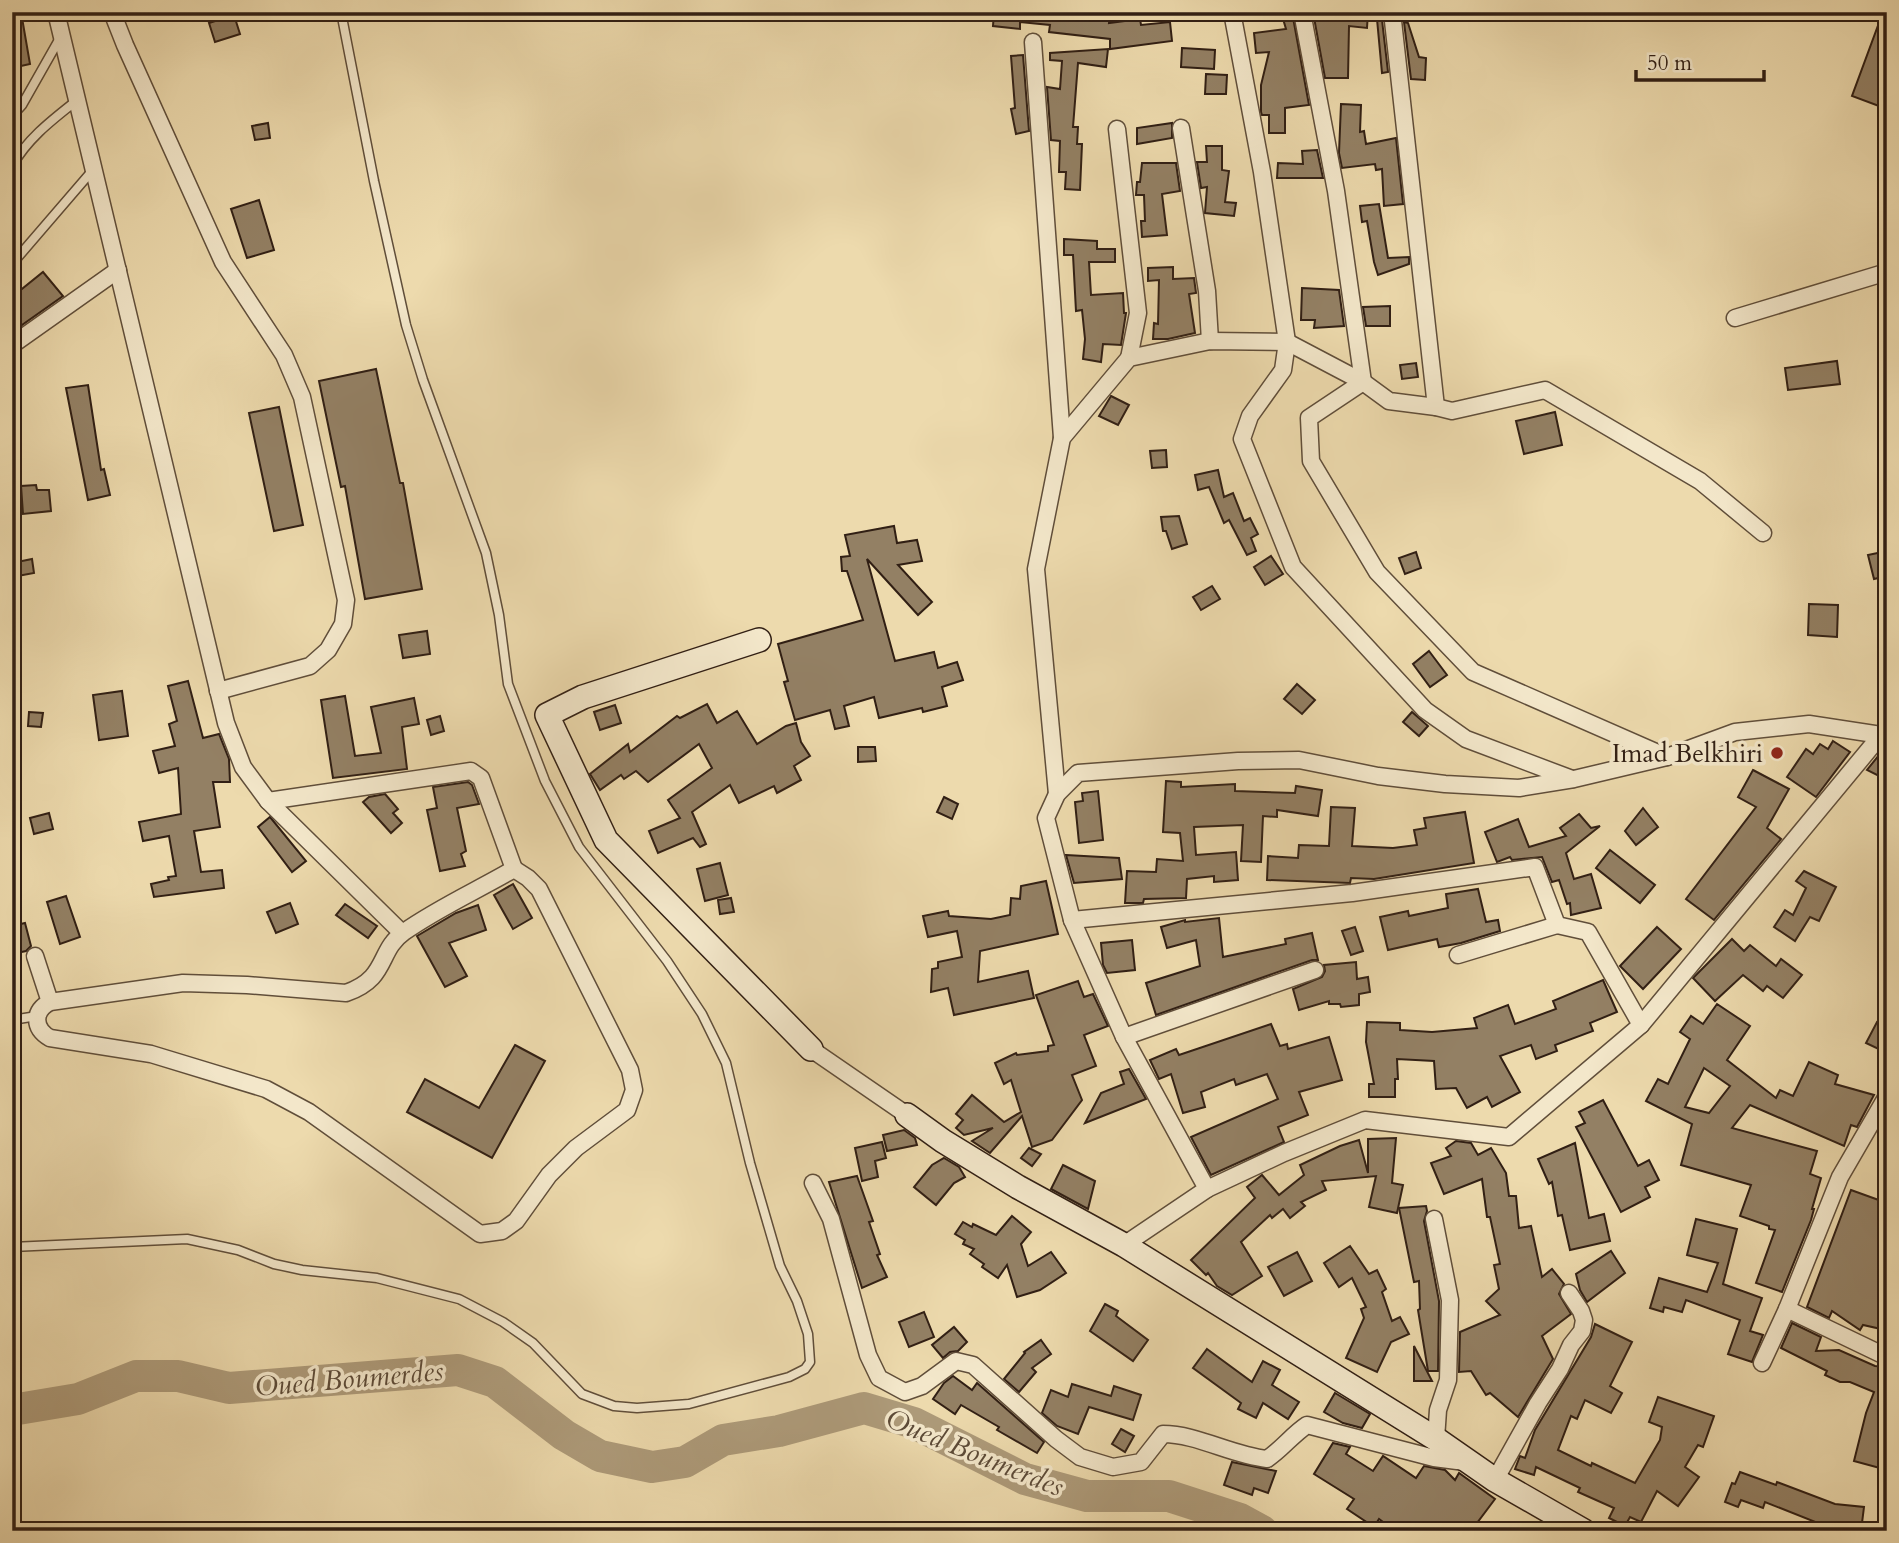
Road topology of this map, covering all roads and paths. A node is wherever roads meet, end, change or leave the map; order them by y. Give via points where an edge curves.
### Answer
1 (56, 12) edge
2 (112, 12) edge
3 (341, 12) edge
4 (1232, 12) edge
5 (1302, 12) edge
6 (1392, 12) edge
7 (61, 36) junction
8 (1033, 42) dead end
9 (76, 102) junction
10 (12, 116) edge
11 (1181, 128) dead end
12 (1117, 129) dead end
13 (12, 166) edge
14 (94, 169) junction
15 (12, 264) edge
16 (118, 271) junction
17 (1887, 272) edge
18 (1735, 318) dead end
19 (1210, 341) junction
20 (1287, 342) junction
21 (12, 345) edge
22 (1129, 358) junction
23 (1363, 382) junction
24 (1436, 407) junction
25 (1062, 438) junction
26 (1763, 533) dead end
27 (759, 640) dead end
28 (218, 691) junction
29 (1884, 733) edge
30 (1667, 757) junction
31 (1574, 779) junction
32 (1058, 794) junction
33 (268, 801) junction
34 (514, 869) junction
35 (1072, 920) junction
36 (1557, 925) junction
37 (402, 933) junction
38 (35, 956) dead end
39 (1458, 956) dead end
40 (1315, 970) dead end
41 (51, 1002) junction
42 (37, 1016) junction
43 (12, 1020) edge
44 (1641, 1025) junction
45 (1124, 1037) junction
46 (811, 1049) joint
47 (1887, 1096) edge
48 (907, 1115) joint
49 (813, 1183) dead end
50 (1207, 1189) junction
51 (1434, 1219) dead end
52 (1124, 1245) junction
53 (12, 1247) edge
54 (1569, 1293) dead end
55 (1787, 1309) junction
56 (1887, 1357) edge
57 (1762, 1363) dead end
58 (1436, 1438) junction
59 (1467, 1462) junction
60 (1495, 1480) junction
61 (1584, 1531) edge

1 - 7 street
2 - 28 street via 223,262 284,355 302,397 346,600 343,624 328,650 310,666
3 - 53 lane via 407,325 486,553 512,696 545,781 579,847 667,961 702,1014 726,1063 780,1266 808,1334 810,1362 789,1377 689,1404 614,1406 582,1394 533,1343 459,1299 377,1278 274,1264 238,1250 187,1239
4 - 20 street
5 - 23 street
6 - 24 street
7 - 9 street
7 - 10 lane
8 - 25 street
9 - 13 lane via 41,128
9 - 14 street
11 - 19 street via 1207,291
12 - 22 street via 1138,313
14 - 15 lane
14 - 16 street
16 - 21 street
16 - 28 street
17 - 18 street
19 - 20 street
19 - 22 street
20 - 23 street
20 - 31 street via 1283,370 1250,416 1242,439 1293,567 1424,710 1466,740
22 - 25 street
23 - 24 street via 1389,401
23 - 30 street via 1309,418 1311,461 1377,572 1473,672
24 - 26 street via 1452,411 1545,390 1700,481
25 - 32 street via 1037,569
27 - 46 street via 583,697 547,715 606,840
28 - 33 street via 243,767
29 - 30 street via 1809,724 1734,732
29 - 44 street
30 - 31 street
31 - 32 street via 1519,788 1378,776 1299,760 1238,761 1078,774
32 - 35 street via 1046,818
33 - 34 street via 471,771 481,778
33 - 37 street
34 - 37 street
34 - 42 street via 539,889 630,1070 634,1090 627,1110 576,1148 549,1175 516,1221 502,1231 480,1234 309,1112 266,1089 151,1054 50,1038 42,1034
35 - 36 street via 1352,892 1535,867
35 - 45 street
36 - 39 street
36 - 44 street via 1588,932
37 - 41 street via 374,978 346,993 183,982
38 - 41 street
40 - 45 street
41 - 42 street
42 - 43 lane
44 - 50 street via 1509,1137 1365,1120
45 - 50 street
46 - 48 street
47 - 55 street via 1840,1177
48 - 52 street via 1018,1187
49 - 59 street via 831,1219 878,1378 905,1392 922,1386 956,1361 973,1365 1080,1457 1113,1467 1141,1462 1163,1434 1178,1434 1267,1459 1307,1425 1434,1458
50 - 52 street
51 - 58 street via 1450,1300 1448,1380 1438,1410
52 - 58 street
54 - 60 street via 1581,1311 1582,1331
55 - 56 street
55 - 57 street
58 - 59 street
59 - 60 street
60 - 61 street

